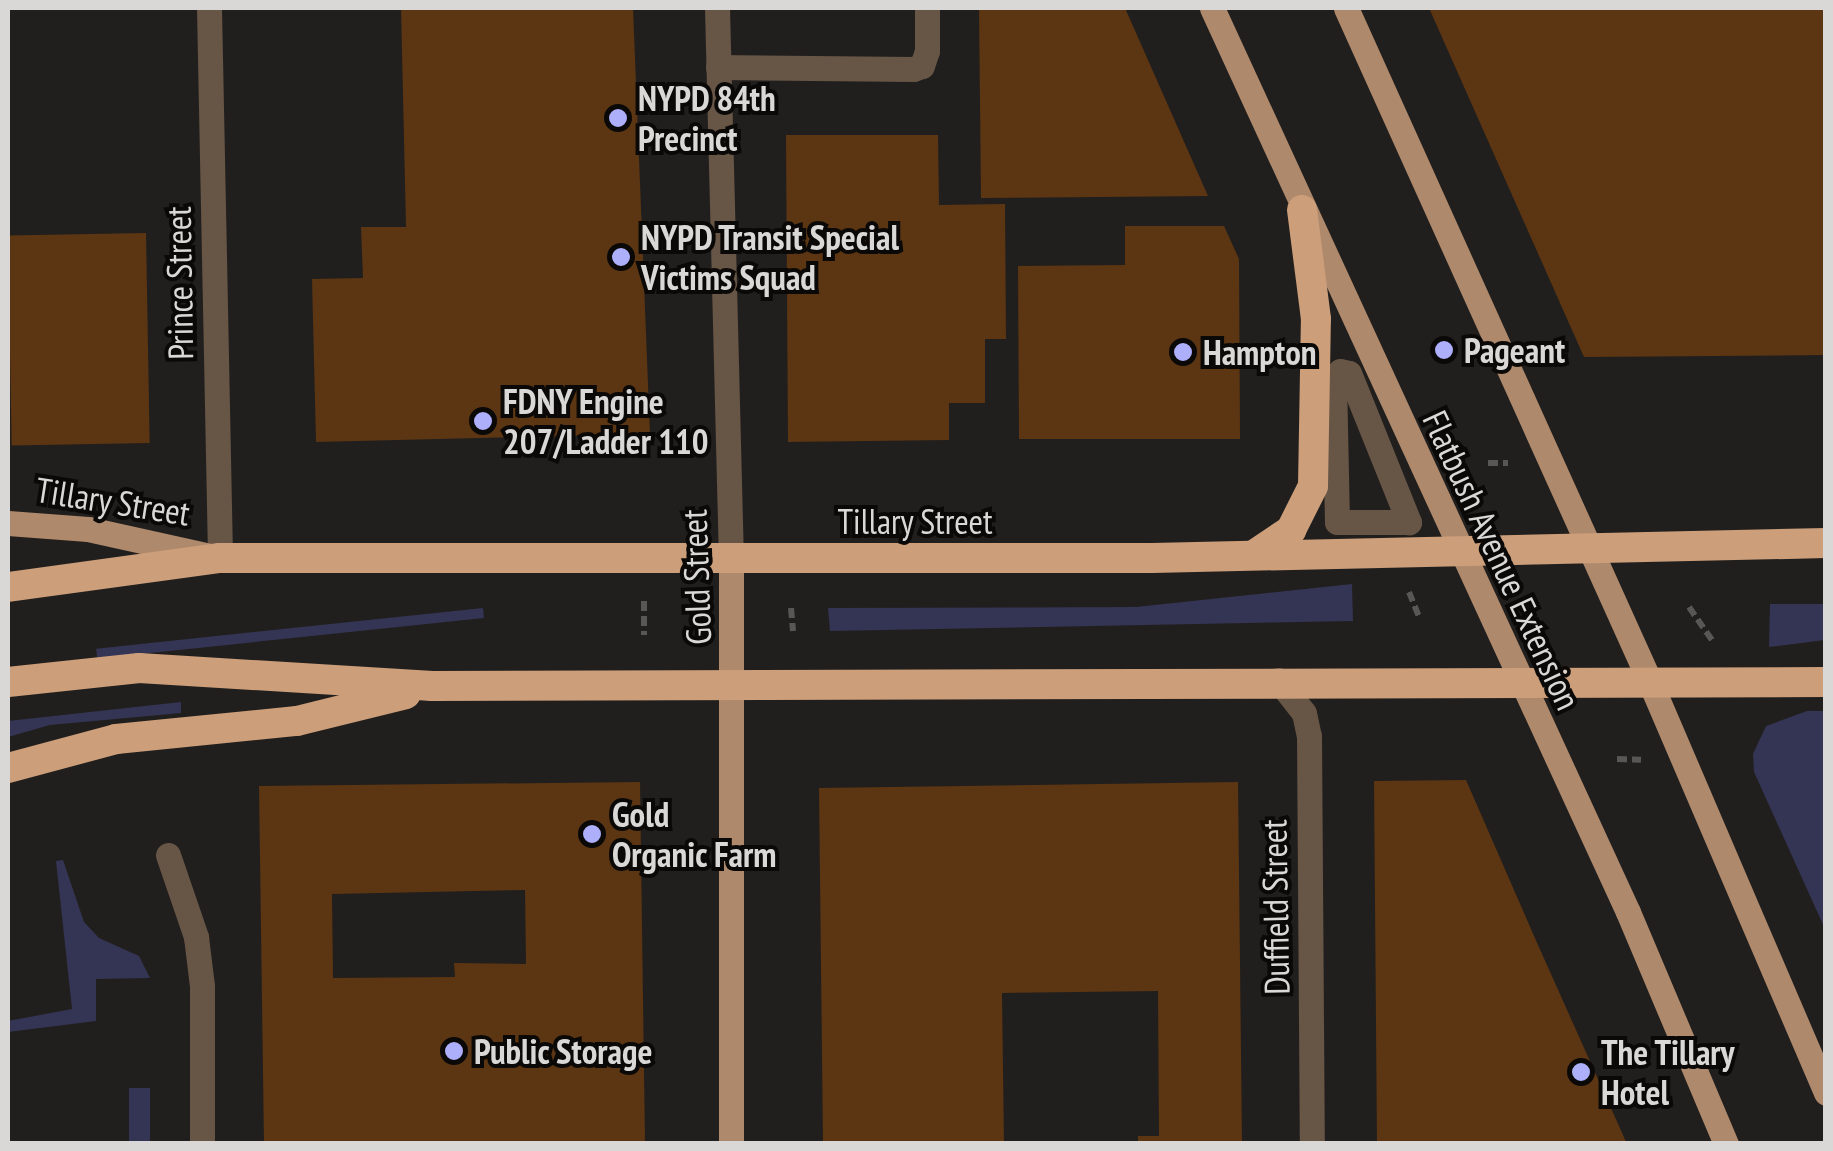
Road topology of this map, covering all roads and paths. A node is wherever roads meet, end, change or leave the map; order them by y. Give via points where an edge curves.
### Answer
1 (209, 8) edge
2 (717, 8) edge
3 (927, 8) edge
4 (1212, 8) edge
5 (1346, 8) edge
6 (718, 67) junction
7 (1302, 210) junction
8 (1508, 463) dead end
9 (1488, 464) dead end
10 (8, 523) edge
11 (1379, 524) joint
12 (1826, 543) edge
13 (1589, 548) junction
14 (1460, 552) junction
15 (1251, 556) junction
16 (220, 558) junction
17 (730, 560) junction
18 (1405, 584) dead end
19 (8, 587) edge
20 (644, 601) dead end
21 (1690, 607) dead end
22 (791, 608) dead end
23 (1420, 618) dead end
24 (792, 631) dead end
25 (644, 634) dead end
26 (1719, 651) dead end
27 (1278, 680) junction
28 (1521, 681) junction
29 (8, 682) edge
30 (734, 682) junction
31 (1650, 682) junction
32 (1826, 682) edge
33 (432, 686) junction
34 (1617, 759) dead end
35 (1641, 760) dead end
36 (8, 768) edge
37 (168, 855) dead end
38 (1826, 1092) edge
39 (202, 1144) edge
40 (732, 1144) edge
41 (1312, 1144) edge
42 (1726, 1144) edge

1 - 16 street, Prince Street
2 - 6 street, Gold Street
3 - 6 street via 927,51 922,66 913,69
4 - 7 main road, Flatbush Avenue Extension
5 - 13 main road
6 - 17 street, Gold Street
7 - 14 main road, Flatbush Avenue Extension
7 - 15 highway via 1316,319 1313,486 1292,530
8 - 9 path
10 - 16 main road, Tillary Street via 88,530
11 - 11 street via 1405,524 1410,512 1349,374 1340,371 1334,378 1336,518
12 - 13 highway, Tillary Street
13 - 14 highway, Tillary Street
13 - 31 main road
14 - 15 highway, Tillary Street
14 - 28 main road, Flatbush Avenue Extension
15 - 17 highway, Tillary Street
16 - 17 highway, Tillary Street
16 - 19 highway
17 - 30 main road, Gold Street
18 - 23 path
20 - 25 path
21 - 26 path
22 - 24 path
27 - 28 highway
27 - 30 highway
27 - 41 street, Duffield Street via 1304,713 1308,736
28 - 31 highway
28 - 42 main road, Flatbush Avenue Extension
29 - 33 highway via 139,668
30 - 33 highway
30 - 40 main road, Gold Street
31 - 32 highway
31 - 38 main road
33 - 36 highway via 298,721 116,739
34 - 35 path
37 - 39 street via 196,937 202,986

